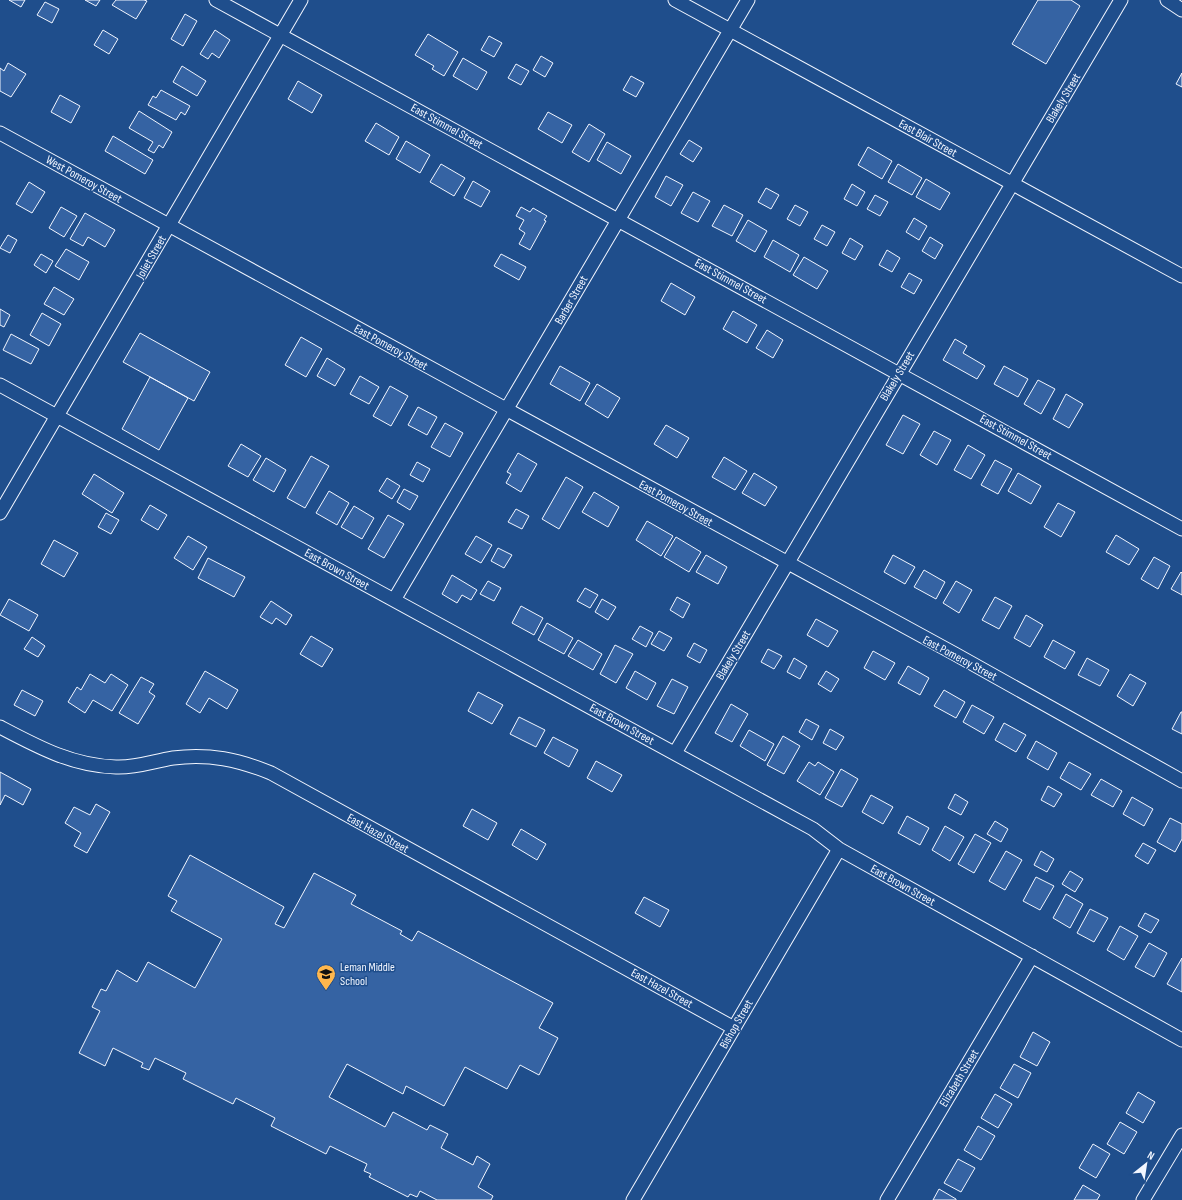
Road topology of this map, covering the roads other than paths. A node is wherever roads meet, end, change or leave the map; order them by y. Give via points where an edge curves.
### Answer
1 (216, 0) edge
2 (301, 0) edge
3 (675, 0) edge
4 (748, 0) edge
5 (1120, 0) edge
6 (1168, 0) edge
7 (1182, 10) edge
8 (730, 30) junction
9 (280, 35) junction
10 (0, 133) edge
11 (1012, 184) junction
12 (618, 220) junction
13 (169, 226) junction
14 (1182, 276) edge
15 (899, 373) junction
16 (0, 385) edge
17 (506, 410) junction
18 (57, 416) junction
19 (0, 513) edge
20 (1182, 528) edge
21 (787, 564) junction
22 (394, 600) junction
23 (0, 727) edge
24 (675, 753) junction
25 (1182, 781) edge
26 (839, 849) junction
27 (1032, 956) junction
28 (734, 1028) junction
29 (1182, 1040) edge
30 (1182, 1134) edge
31 (633, 1200) edge
32 (887, 1200) edge
33 (1143, 1200) edge

1 - 9 street, East Stimmel Street
2 - 9 street, Joliet Street
3 - 8 street, East Blair Street
4 - 8 street, Barber Street
5 - 11 street, Blakely Street
6 - 7 street
8 - 11 street, East Blair Street
8 - 12 street, Barber Street
9 - 12 street, East Stimmel Street
9 - 13 street, Joliet Street
10 - 13 street, West Pomeroy Street
11 - 14 street, East Blair Street
11 - 15 street, Blakely Street
12 - 15 street, East Stimmel Street
12 - 17 street, Barber Street
13 - 17 street, East Pomeroy Street
13 - 18 street, Joliet Street
15 - 20 street, East Stimmel Street
15 - 21 street, Blakely Street
16 - 18 street, East Brown Street
17 - 21 street, East Pomeroy Street
17 - 22 street, Barber Street
18 - 19 street, Joliet Street
18 - 22 street, East Brown Street
21 - 24 street, Blakely Street
21 - 25 street, East Pomeroy Street via 955,654
22 - 24 street, East Brown Street
23 - 28 street, East Hazel Street via 43,750 80,763 116,767 199,756 227,758 251,765
24 - 26 street, East Brown Street via 813,829
26 - 27 street, East Brown Street
26 - 28 street, Bishop Street
27 - 29 street, East Brown Street
27 - 32 street, Elizabeth Street
28 - 31 street, Bishop Street
30 - 33 street

